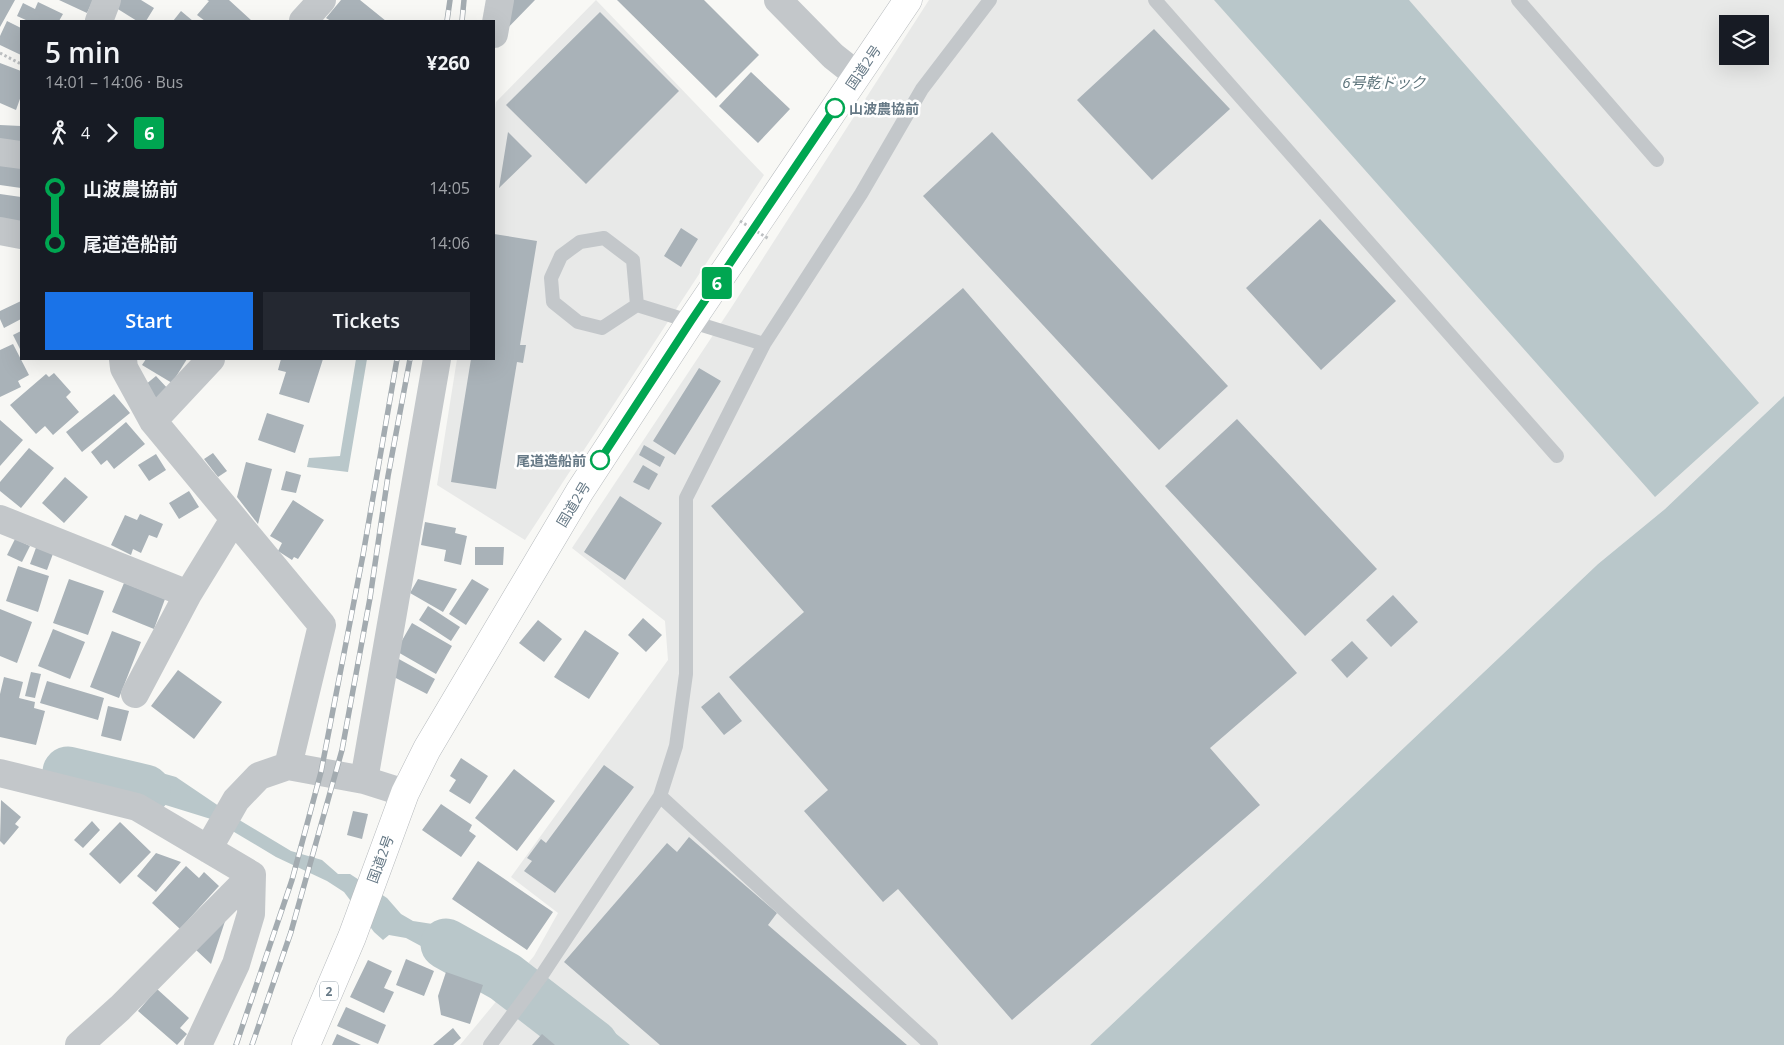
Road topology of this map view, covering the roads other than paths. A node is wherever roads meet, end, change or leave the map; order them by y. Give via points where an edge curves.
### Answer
1 (106, 0) edge
2 (322, 0) edge
3 (500, 0) edge
4 (778, 0) edge
5 (908, 0) edge
6 (990, 0) edge
7 (1155, 0) edge
8 (1518, 0) edge
9 (99, 20) edge
10 (304, 20) edge
11 (495, 28) edge
12 (857, 75) junction
13 (0, 152) edge
14 (20, 155) edge
15 (1657, 160) dead end
16 (0, 231) edge
17 (20, 235) edge
18 (637, 305) junction
19 (691, 321) junction
20 (764, 344) junction
21 (123, 360) edge
22 (210, 360) edge
23 (437, 360) edge
24 (153, 422) junction
25 (1557, 456) dead end
26 (0, 519) edge
27 (234, 519) junction
28 (188, 594) junction
29 (135, 694) dead end
30 (288, 766) junction
31 (0, 773) edge
32 (364, 780) junction
33 (405, 793) junction
34 (660, 796) junction
35 (208, 849) junction
36 (252, 875) junction
37 (79, 1045) edge
38 (198, 1045) edge
39 (306, 1045) edge
40 (490, 1045) edge
41 (931, 1045) edge

1 - 9 street
2 - 10 street
3 - 11 street
4 - 12 street via 833,56
5 - 12 highway, 国道2号 / 2
6 - 20 lane via 922,89 861,194
7 - 25 lane
8 - 15 lane
12 - 19 highway, 国道2号 / 2
13 - 14 street
16 - 17 street
18 - 18 lane via 634,260 604,238 580,242 561,256 551,278 553,302 578,322 602,328
18 - 19 lane
19 - 20 lane
19 - 33 highway, 国道2号 / 2 via 580,491 427,749
20 - 34 lane via 686,498 686,674 676,746
21 - 24 street via 124,368
22 - 24 street
23 - 32 street
24 - 27 street
26 - 28 street
27 - 28 street
27 - 30 street via 322,625
28 - 29 street
30 - 32 street
30 - 35 street via 259,776 236,800
31 - 35 street via 137,807
32 - 33 street
33 - 39 highway, 国道2号 / 2 via 352,937
34 - 40 lane via 542,975
34 - 41 lane
35 - 36 street
36 - 37 street
36 - 38 street via 251,914 236,964

